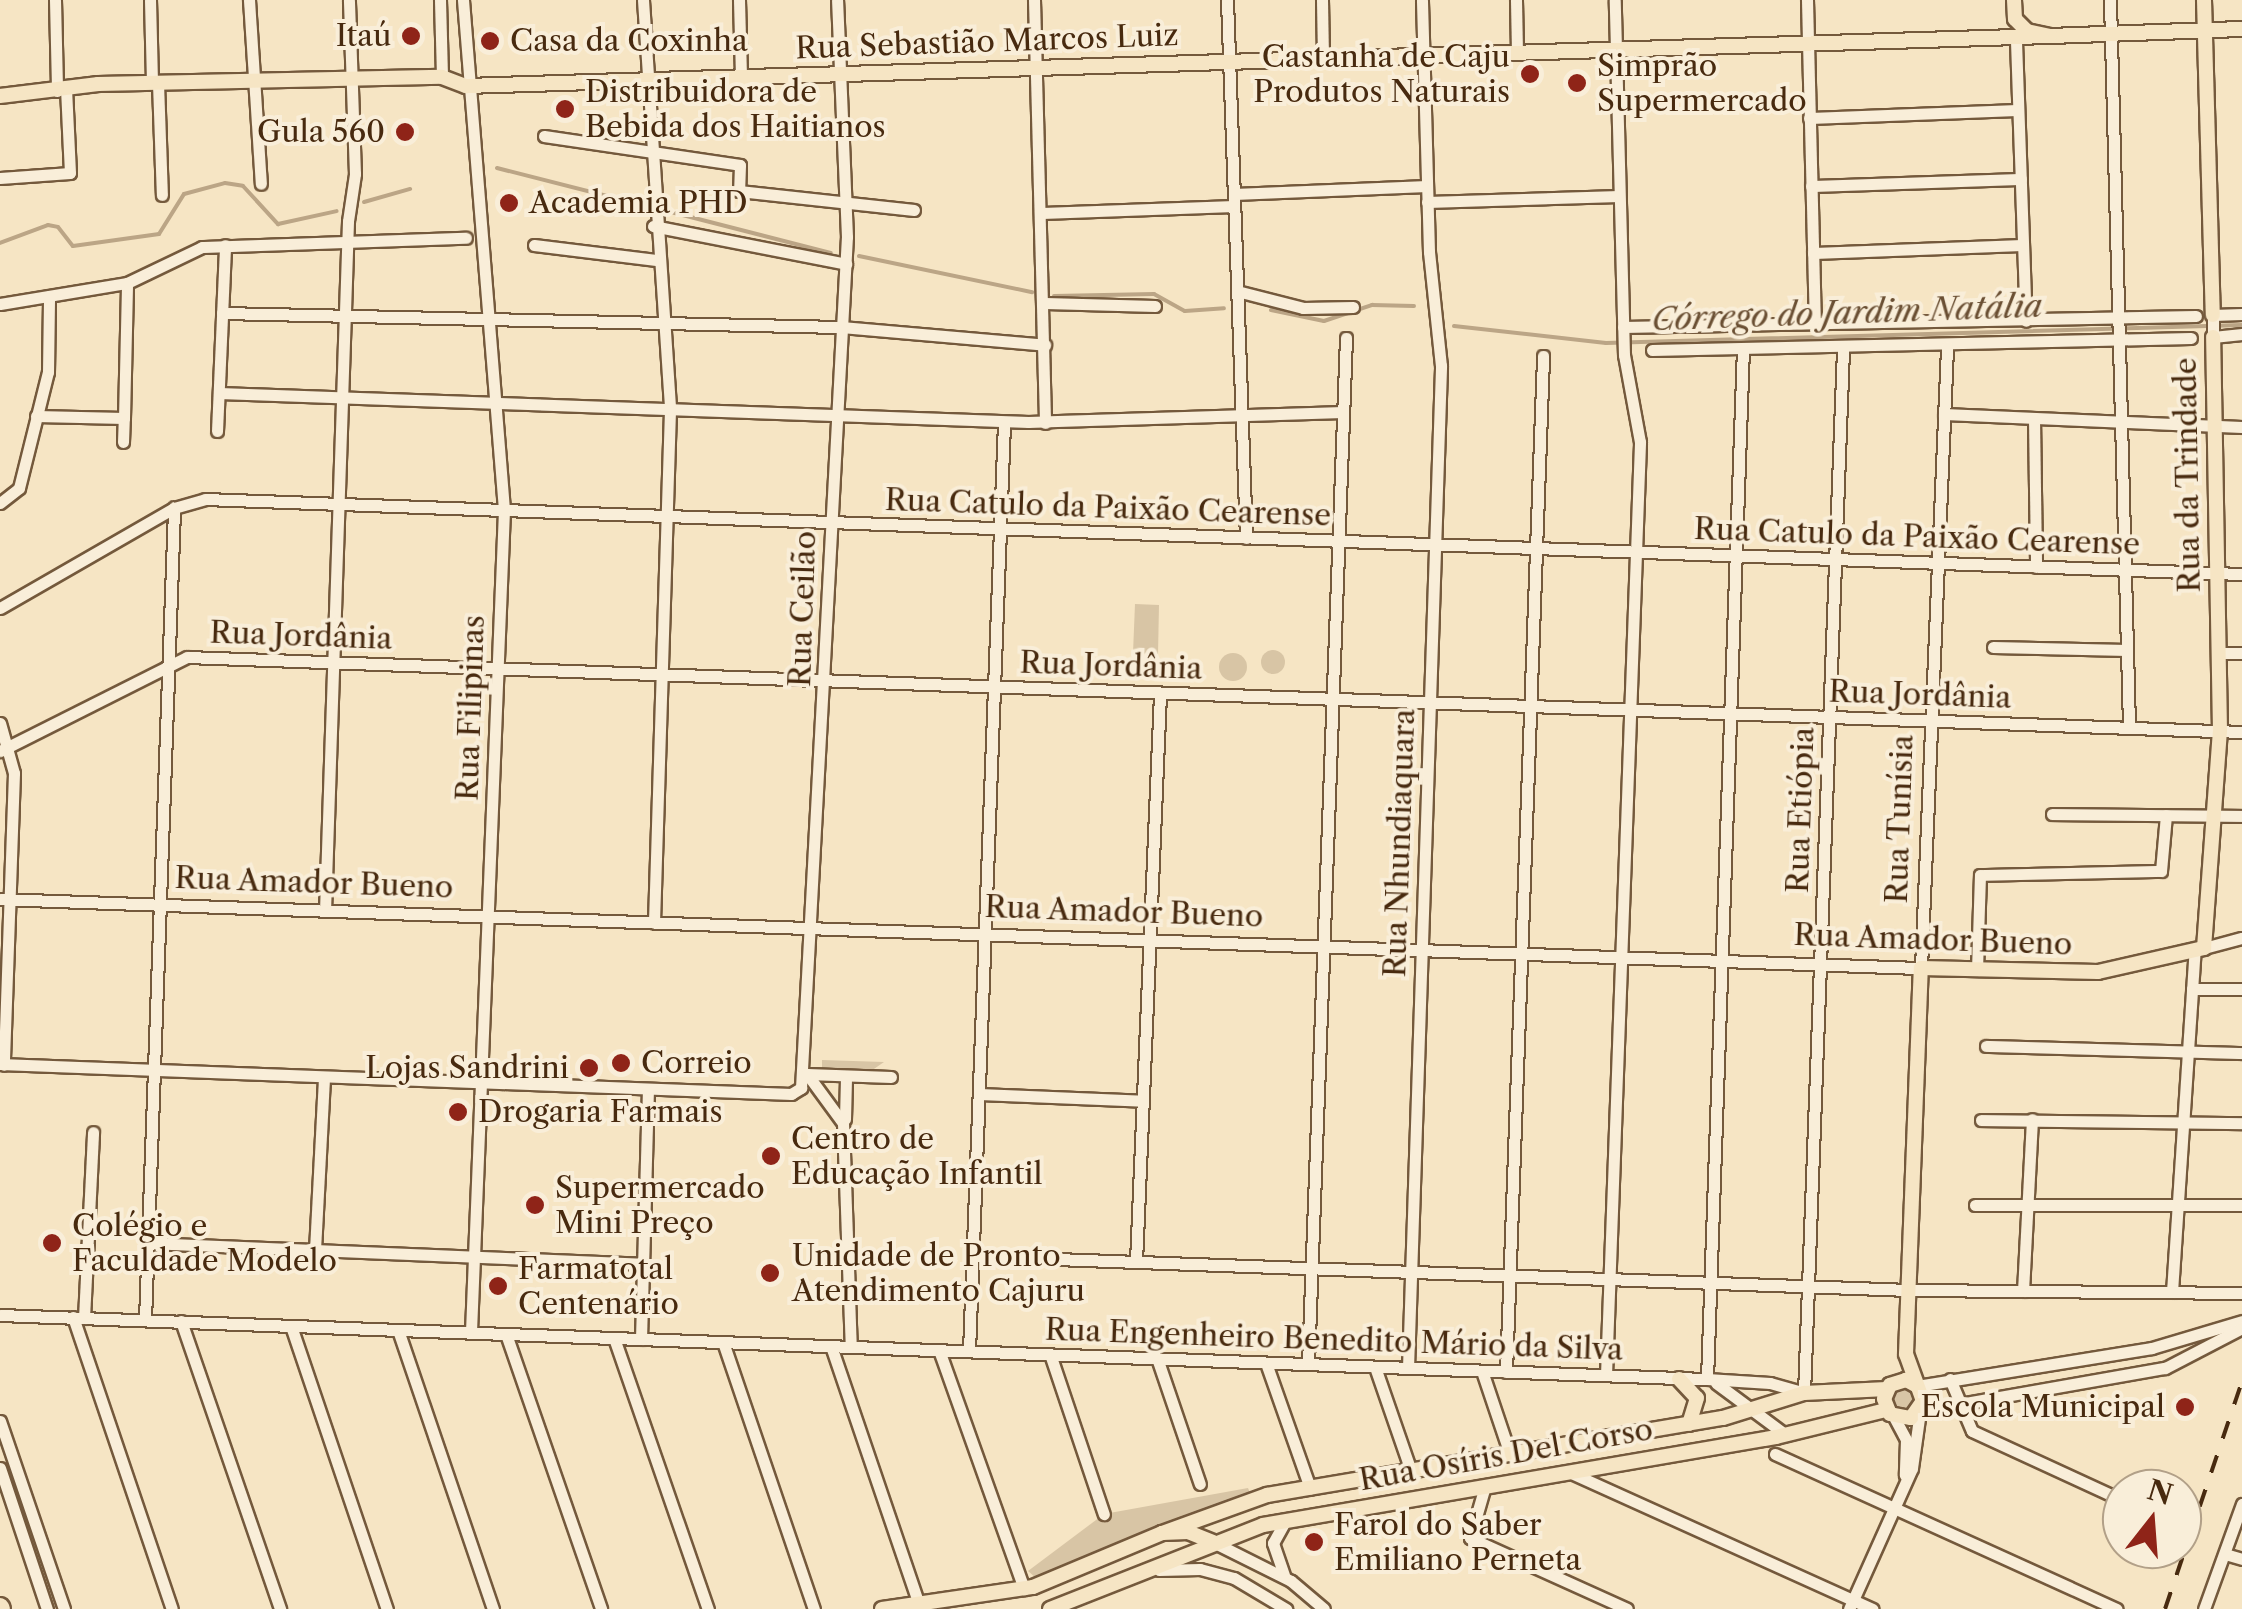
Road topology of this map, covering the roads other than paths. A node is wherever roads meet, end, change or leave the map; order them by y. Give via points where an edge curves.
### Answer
1 (55, 0) edge
2 (150, 0) edge
3 (249, 0) edge
4 (349, 0) edge
5 (440, 0) edge
6 (463, 0) edge
7 (643, 0) edge
8 (739, 0) edge
9 (838, 0) edge
10 (1034, 0) edge
11 (1227, 0) edge
12 (1322, 0) edge
13 (1422, 0) edge
14 (1516, 0) edge
15 (1615, 0) edge
16 (1806, 0) edge
17 (2014, 0) edge
18 (2110, 0) edge
19 (2204, 0) edge
20 (2015, 19) junction
21 (2242, 28) edge
22 (2205, 30) junction
23 (2111, 33) junction
24 (2050, 36) junction
25 (1979, 38) junction
26 (2016, 40) junction
27 (1808, 43) junction
28 (1614, 49) junction
29 (1517, 52) junction
30 (1423, 55) junction
31 (1323, 58) junction
32 (1229, 62) junction
33 (1037, 68) junction
34 (838, 74) junction
35 (442, 77) junction
36 (741, 78) junction
37 (351, 79) junction
38 (252, 81) junction
39 (644, 81) junction
40 (155, 83) junction
41 (466, 86) junction
42 (62, 90) junction
43 (0, 96) edge
44 (2018, 110) junction
45 (1810, 118) junction
46 (544, 136) dead end
47 (649, 156) junction
48 (0, 178) edge
49 (2021, 180) junction
50 (261, 184) dead end
51 (1427, 186) junction
52 (1811, 186) junction
53 (162, 195) dead end
54 (1618, 196) junction
55 (847, 200) junction
56 (1234, 200) junction
57 (1428, 202) junction
58 (914, 210) dead end
59 (1042, 212) junction
60 (653, 226) junction
61 (466, 238) dead end
62 (347, 243) junction
63 (226, 245) junction
64 (534, 245) dead end
65 (2024, 245) junction
66 (1813, 253) junction
67 (656, 260) junction
68 (846, 264) junction
69 (126, 283) junction
70 (1237, 290) junction
71 (49, 296) junction
72 (1045, 303) junction
73 (0, 304) edge
74 (1155, 306) dead end
75 (1354, 307) dead end
76 (222, 313) junction
77 (2242, 314) edge
78 (2212, 315) junction
79 (2196, 316) dead end
80 (2120, 318) junction
81 (345, 319) junction
82 (2026, 320) junction
83 (485, 322) junction
84 (662, 324) junction
85 (1815, 324) junction
86 (841, 327) junction
87 (1622, 327) junction
88 (2242, 334) edge
89 (2213, 336) junction
90 (1346, 338) dead end
91 (2121, 338) junction
92 (2191, 338) dead end
93 (1045, 345) junction
94 (1947, 347) junction
95 (1843, 348) junction
96 (1743, 349) junction
97 (1652, 350) dead end
98 (1543, 356) dead end
99 (219, 393) junction
100 (342, 396) junction
101 (493, 404) junction
102 (670, 410) junction
103 (1343, 412) junction
104 (1944, 414) junction
105 (1241, 415) junction
106 (36, 416) junction
107 (836, 416) junction
108 (124, 418) junction
109 (2034, 418) junction
110 (1004, 422) junction
111 (1045, 422) junction
112 (2122, 422) junction
113 (2214, 426) junction
114 (2242, 427) edge
115 (218, 431) dead end
116 (124, 442) dead end
117 (0, 503) edge
118 (338, 504) junction
119 (174, 508) junction
120 (504, 510) junction
121 (666, 516) junction
122 (831, 522) junction
123 (1000, 529) junction
124 (1246, 538) junction
125 (1338, 541) junction
126 (1436, 545) junction
127 (1536, 548) junction
128 (1636, 552) junction
129 (1736, 556) junction
130 (1835, 560) junction
131 (1938, 563) junction
132 (2036, 567) junction
133 (2126, 570) junction
134 (2217, 574) junction
135 (2242, 574) edge
136 (0, 608) edge
137 (1993, 647) dead end
138 (2127, 650) junction
139 (2219, 653) junction
140 (2242, 653) edge
141 (168, 662) junction
142 (333, 662) junction
143 (498, 668) junction
144 (661, 674) junction
145 (826, 680) junction
146 (994, 686) junction
147 (1160, 692) junction
148 (1332, 699) junction
149 (1430, 702) junction
150 (1530, 706) junction
151 (1630, 710) junction
152 (1730, 713) junction
153 (1830, 717) junction
154 (1931, 720) junction
155 (0, 723) edge
156 (2129, 728) junction
157 (2220, 731) junction
158 (2242, 732) edge
159 (4, 748) edge
160 (2052, 814) dead end
161 (2166, 814) junction
162 (2214, 815) junction
163 (2242, 816) edge
164 (5, 899) edge
165 (160, 905) junction
166 (325, 911) junction
167 (488, 916) junction
168 (654, 922) junction
169 (810, 929) junction
170 (985, 934) junction
171 (2242, 938) edge
172 (1150, 940) junction
173 (1324, 946) junction
174 (2200, 949) junction
175 (1422, 950) junction
176 (1521, 954) junction
177 (1621, 957) junction
178 (1722, 961) junction
179 (1820, 964) junction
180 (1921, 968) junction
181 (1976, 970) junction
182 (2192, 989) junction
183 (2242, 989) edge
184 (1986, 1046) dead end
185 (2188, 1050) junction
186 (2242, 1053) edge
187 (2, 1064) edge
188 (154, 1070) junction
189 (807, 1074) junction
190 (324, 1077) junction
191 (891, 1077) dead end
192 (846, 1079) junction
193 (481, 1083) junction
194 (648, 1090) junction
195 (979, 1094) junction
196 (1143, 1101) junction
197 (2184, 1118) junction
198 (2032, 1119) junction
199 (1982, 1120) dead end
200 (2242, 1123) edge
201 (94, 1132) dead end
202 (845, 1134) junction
203 (1975, 1205) dead end
204 (2028, 1205) junction
205 (2178, 1205) junction
206 (2242, 1205) edge
207 (147, 1243) junction
208 (315, 1250) junction
209 (973, 1256) junction
210 (474, 1257) junction
211 (1136, 1262) junction
212 (643, 1264) junction
213 (1312, 1268) junction
214 (1411, 1272) junction
215 (1510, 1275) junction
216 (1609, 1279) junction
217 (1710, 1282) junction
218 (1808, 1286) junction
219 (1908, 1290) junction
220 (2024, 1291) junction
221 (2172, 1292) junction
222 (2242, 1293) edge
223 (0, 1315) edge
224 (79, 1318) junction
225 (145, 1320) junction
226 (180, 1322) junction
227 (2242, 1325) edge
228 (291, 1326) junction
229 (398, 1330) junction
230 (471, 1332) junction
231 (506, 1334) junction
232 (614, 1338) junction
233 (641, 1339) junction
234 (724, 1342) junction
235 (831, 1346) junction
236 (851, 1347) junction
237 (939, 1350) junction
238 (969, 1352) junction
239 (1050, 1354) junction
240 (1906, 1354) junction
241 (1157, 1358) junction
242 (1266, 1363) junction
243 (1308, 1364) junction
244 (1376, 1367) junction
245 (1408, 1368) junction
246 (1482, 1371) junction
247 (1506, 1372) junction
248 (1606, 1376) junction
249 (1679, 1378) junction
250 (1707, 1379) junction
251 (1950, 1380) junction
252 (1890, 1386) junction
253 (1918, 1386) junction
254 (1804, 1393) junction
255 (1960, 1404) junction
256 (1754, 1408) junction
257 (1920, 1411) junction
258 (1890, 1414) junction
259 (0, 1422) edge
260 (1689, 1424) junction
261 (1786, 1435) junction
262 (1510, 1454) junction
263 (1775, 1454) dead end
264 (1476, 1460) junction
265 (1443, 1465) junction
266 (1597, 1467) junction
267 (0, 1468) edge
268 (1411, 1471) junction
269 (1569, 1472) junction
270 (1200, 1484) dead end
271 (1598, 1485) junction
272 (1485, 1486) junction
273 (1310, 1488) junction
274 (2102, 1491) edge
275 (1902, 1492) junction
276 (1446, 1493) junction
277 (2242, 1504) edge
278 (1895, 1508) junction
279 (1104, 1514) dead end
280 (1286, 1520) junction
281 (1162, 1533) junction
282 (1213, 1542) junction
283 (2225, 1554) junction
284 (2242, 1559) edge
285 (1140, 1573) junction
286 (1290, 1582) junction
287 (1024, 1589) junction
288 (920, 1604) junction
289 (1851, 1604) edge
290 (47, 1609) edge
291 (64, 1609) edge
292 (172, 1609) edge
293 (280, 1609) edge
294 (388, 1609) edge
295 (494, 1609) edge
296 (601, 1609) edge
297 (708, 1609) edge
298 (814, 1609) edge
299 (884, 1609) edge
300 (1050, 1609) edge
301 (1286, 1609) edge
302 (1324, 1609) edge
303 (1627, 1609) edge
304 (1873, 1609) edge
305 (2117, 1609) edge
306 (2204, 1609) edge

1 - 42 street
2 - 40 street
3 - 38 street
4 - 37 street
5 - 35 street
6 - 41 street, Rua Filipinas
7 - 39 street
8 - 36 street
9 - 34 street, Rua Ceilão
10 - 33 street
11 - 32 street
12 - 31 street
13 - 30 street, Rua Nhundiaquara
14 - 29 street
15 - 28 street
16 - 27 street
17 - 20 main road
18 - 23 street
19 - 22 main road, Rua da Trindade
20 - 24 main road, Rua Sebastião Marcos Luiz via 2027,31
20 - 25 main road, Rua Sebastião Marcos Luiz via 2004,31
21 - 22 main road, Rua Sebastião Marcos Luiz
22 - 23 main road, Rua Sebastião Marcos Luiz
22 - 78 main road, Rua da Trindade
23 - 24 main road, Rua Sebastião Marcos Luiz
23 - 80 street
24 - 26 main road, Rua Sebastião Marcos Luiz
25 - 26 main road, Rua Sebastião Marcos Luiz
25 - 27 main road, Rua Sebastião Marcos Luiz
26 - 44 street
27 - 28 main road, Rua Sebastião Marcos Luiz
27 - 45 street
28 - 29 main road, Rua Sebastião Marcos Luiz
28 - 54 street
29 - 30 main road, Rua Sebastião Marcos Luiz
30 - 31 main road, Rua Sebastião Marcos Luiz
30 - 51 street, Rua Nhundiaquara
31 - 32 main road, Rua Sebastião Marcos Luiz
32 - 33 main road, Rua Sebastião Marcos Luiz
32 - 56 street
33 - 34 main road, Rua Sebastião Marcos Luiz
33 - 59 street
34 - 36 main road, Rua Sebastião Marcos Luiz
34 - 55 street, Rua Ceilão
35 - 37 main road, Rua Sebastião Marcos Luiz
35 - 41 main road, Rua Sebastião Marcos Luiz
36 - 39 main road, Rua Sebastião Marcos Luiz
37 - 38 main road, Rua Sebastião Marcos Luiz
37 - 62 street via 354,174
38 - 40 main road, Rua Sebastião Marcos Luiz
38 - 50 street
39 - 41 main road, Rua Sebastião Marcos Luiz
39 - 47 street
40 - 42 main road, Rua Sebastião Marcos Luiz
40 - 53 street
41 - 83 street, Rua Filipinas
42 - 43 main road, Rua Sebastião Marcos Luiz
42 - 48 street via 70,173
44 - 45 street
44 - 49 street
45 - 52 street
46 - 47 street
47 - 55 street via 740,165 740,191
47 - 60 street
49 - 52 street
49 - 65 street
51 - 56 street
51 - 57 street, Rua Nhundiaquara
52 - 66 street
54 - 57 street
54 - 87 street
55 - 58 street
55 - 68 street, Rua Ceilão
56 - 59 street
56 - 70 street
57 - 126 street, Rua Nhundiaquara via 1440,319
59 - 72 street
60 - 67 street
60 - 68 street
61 - 62 street
62 - 63 street
62 - 81 street
63 - 69 street via 193,249
63 - 76 street
64 - 67 street
65 - 66 street
65 - 82 street
66 - 85 street
67 - 84 street
68 - 86 street, Rua Ceilão
69 - 71 street
69 - 108 street
70 - 75 street via 1304,308
70 - 105 street
71 - 73 street
71 - 106 street via 50,361
72 - 74 street
72 - 93 street
76 - 81 street
76 - 99 street
77 - 78 street
78 - 89 street, Rua da Trindade
79 - 80 street
80 - 82 street
80 - 91 street
81 - 83 street
81 - 100 street
82 - 85 street
83 - 84 street
83 - 101 street, Rua Filipinas
84 - 86 street
84 - 102 street
85 - 87 street
86 - 93 street
86 - 107 street, Rua Ceilão
87 - 128 street via 1640,431
88 - 89 street
89 - 113 main road, Rua da Trindade
90 - 103 street
91 - 92 street
91 - 94 street
91 - 112 street
93 - 111 street
94 - 95 street
94 - 104 street, Rua Tunísia
95 - 96 street
95 - 130 street, Rua Etiópia
96 - 97 street
96 - 129 street
98 - 127 street
99 - 100 street
99 - 115 street
100 - 101 street
100 - 118 street
101 - 102 street
101 - 120 street, Rua Filipinas
102 - 107 street
102 - 121 street
103 - 105 street
103 - 125 street
104 - 109 street
104 - 131 street, Rua Tunísia
105 - 111 street
105 - 124 street
106 - 108 street
106 - 117 street via 19,488
107 - 110 street
107 - 122 street, Rua Ceilão
108 - 116 street
109 - 112 street
109 - 132 street
110 - 111 street
110 - 123 street
112 - 113 street
112 - 133 street
113 - 114 street
113 - 134 main road, Rua da Trindade
118 - 119 street, Rua Catulo da Paixão Cearense via 205,500
118 - 120 street, Rua Catulo da Paixão Cearense
118 - 142 street
119 - 136 street, Rua Catulo da Paixão Cearense
119 - 141 street
120 - 121 street, Rua Catulo da Paixão Cearense
120 - 143 street, Rua Filipinas
121 - 122 street, Rua Catulo da Paixão Cearense
121 - 144 street
122 - 123 street, Rua Catulo da Paixão Cearense
122 - 145 street, Rua Ceilão
123 - 124 street, Rua Catulo da Paixão Cearense
123 - 146 street
124 - 125 street, Rua Catulo da Paixão Cearense
125 - 126 street, Rua Catulo da Paixão Cearense
125 - 148 street
126 - 127 street, Rua Catulo da Paixão Cearense
126 - 149 street, Rua Nhundiaquara
127 - 128 street, Rua Catulo da Paixão Cearense
127 - 150 street
128 - 129 street, Rua Catulo da Paixão Cearense
128 - 151 street
129 - 130 street, Rua Catulo da Paixão Cearense
129 - 152 street
130 - 131 street, Rua Catulo da Paixão Cearense
130 - 153 street, Rua Etiópia
131 - 132 street, Rua Catulo da Paixão Cearense
131 - 154 street, Rua Tunísia
132 - 133 street, Rua Catulo da Paixão Cearense
133 - 134 street, Rua Catulo da Paixão Cearense
133 - 138 street
134 - 135 street, Rua Catulo da Paixão Cearense
134 - 139 main road, Rua da Trindade
137 - 138 street
138 - 156 street
139 - 140 street
139 - 157 main road, Rua da Trindade
141 - 142 street, Rua Jordânia
141 - 159 street, Rua Jordânia
141 - 165 street
142 - 143 street, Rua Jordânia
142 - 166 street
143 - 144 street, Rua Jordânia
143 - 167 street, Rua Filipinas
144 - 145 street, Rua Jordânia
144 - 168 street
145 - 146 street, Rua Jordânia
145 - 169 street, Rua Ceilão
146 - 147 street, Rua Jordânia
146 - 170 street
147 - 148 street, Rua Jordânia
147 - 172 street
148 - 149 street, Rua Jordânia
148 - 173 street
149 - 150 street, Rua Jordânia
149 - 175 street, Rua Nhundiaquara
150 - 151 street, Rua Jordânia
150 - 176 street
151 - 152 street, Rua Jordânia
151 - 177 street
152 - 153 street, Rua Jordânia
152 - 178 street
153 - 154 street, Rua Jordânia
153 - 179 street, Rua Etiópia
154 - 156 street, Rua Jordânia
154 - 180 street, Rua Tunísia
155 - 159 street
156 - 157 street, Rua Jordânia
157 - 158 street, Rua Jordânia
157 - 162 main road, Rua da Trindade
159 - 164 street via 14,774
160 - 161 street
161 - 162 street
161 - 181 street via 2162,871 1980,875
162 - 163 street
162 - 174 main road, Rua da Trindade
164 - 165 street, Rua Amador Bueno
164 - 187 street
165 - 166 street, Rua Amador Bueno
165 - 188 street
166 - 167 street, Rua Amador Bueno
167 - 168 street, Rua Amador Bueno
167 - 193 street, Rua Filipinas
168 - 169 street, Rua Amador Bueno
169 - 170 street, Rua Amador Bueno
169 - 189 street, Rua Ceilão
170 - 172 street, Rua Amador Bueno
170 - 195 street
171 - 174 street, Rua Amador Bueno
172 - 173 street, Rua Amador Bueno
172 - 196 street
173 - 175 street, Rua Amador Bueno
173 - 213 street
174 - 181 main road, Rua Amador Bueno via 2098,972
174 - 182 street, Rua da Trindade
175 - 176 street, Rua Amador Bueno
175 - 214 street, Rua Nhundiaquara
176 - 177 street, Rua Amador Bueno
176 - 215 street
177 - 178 street, Rua Amador Bueno
177 - 216 street
178 - 179 street, Rua Amador Bueno
178 - 217 street
179 - 180 street, Rua Amador Bueno
179 - 218 street, Rua Etiópia
180 - 181 main road, Rua Amador Bueno
180 - 219 main road, Rua Tunísia
182 - 183 street
182 - 185 street, Rua da Trindade
184 - 185 street
185 - 186 street
185 - 197 street, Rua da Trindade
187 - 188 street
188 - 190 street
188 - 207 street
189 - 192 street
189 - 194 street via 791,1094
189 - 202 street via 840,1114
190 - 193 street
190 - 208 street
191 - 192 street
192 - 202 street
193 - 194 street
193 - 210 street, Rua Filipinas
194 - 212 street
195 - 196 street
195 - 209 street
196 - 211 street
197 - 198 street
197 - 200 street
197 - 205 street, Rua da Trindade
198 - 199 street
198 - 204 street
201 - 224 street
202 - 236 street
203 - 204 street
204 - 205 street
204 - 220 street
205 - 206 street
205 - 221 street, Rua da Trindade
207 - 208 street
207 - 225 street
208 - 210 street
209 - 211 street
209 - 238 street
210 - 212 street
210 - 230 street, Rua Filipinas
211 - 213 street
212 - 233 street
213 - 214 street
213 - 243 street
214 - 215 street
214 - 245 street, Rua Nhundiaquara
215 - 216 street
215 - 247 street
216 - 217 street
216 - 248 street
217 - 218 street
217 - 250 street
218 - 219 street
218 - 254 street, Rua Etiópia
219 - 220 street
219 - 240 main road, Rua Tunísia
220 - 221 street
221 - 222 street
223 - 224 street, Rua Engenheiro Benedito Mário da Silva
224 - 225 street, Rua Engenheiro Benedito Mário da Silva
224 - 292 street
225 - 226 street, Rua Engenheiro Benedito Mário da Silva
226 - 228 street, Rua Engenheiro Benedito Mário da Silva
226 - 293 street
227 - 251 street via 2152,1348
227 - 255 street via 2165,1368
228 - 229 street, Rua Engenheiro Benedito Mário da Silva
228 - 294 street
229 - 230 street, Rua Engenheiro Benedito Mário da Silva
229 - 295 street
230 - 231 street, Rua Engenheiro Benedito Mário da Silva
231 - 232 street, Rua Engenheiro Benedito Mário da Silva
231 - 296 street
232 - 233 street, Rua Engenheiro Benedito Mário da Silva
232 - 297 street
233 - 234 street, Rua Engenheiro Benedito Mário da Silva
234 - 235 street, Rua Engenheiro Benedito Mário da Silva
234 - 298 street
235 - 236 street, Rua Engenheiro Benedito Mário da Silva
235 - 288 street
236 - 237 street, Rua Engenheiro Benedito Mário da Silva
237 - 238 street, Rua Engenheiro Benedito Mário da Silva
237 - 287 street
238 - 239 street, Rua Engenheiro Benedito Mário da Silva
239 - 241 street, Rua Engenheiro Benedito Mário da Silva
239 - 279 street
240 - 252 main road, Rua Tunísia
240 - 253 main road, Rua Tunísia
241 - 242 street, Rua Engenheiro Benedito Mário da Silva
241 - 270 street
242 - 243 street, Rua Engenheiro Benedito Mário da Silva
242 - 273 street
243 - 244 street, Rua Engenheiro Benedito Mário da Silva
244 - 245 street, Rua Engenheiro Benedito Mário da Silva
244 - 268 street
245 - 246 street, Rua Engenheiro Benedito Mário da Silva
246 - 247 street, Rua Engenheiro Benedito Mário da Silva
246 - 262 street
247 - 248 street, Rua Engenheiro Benedito Mário da Silva
248 - 249 street, Rua Engenheiro Benedito Mário da Silva
249 - 250 street, Rua Engenheiro Benedito Mário da Silva
249 - 260 main road via 1697,1398
250 - 254 street, Rua Engenheiro Benedito Mário da Silva via 1770,1383
250 - 256 street, Rua Engenheiro Benedito Mário da Silva
251 - 253 street
251 - 255 street
252 - 253 main road, Rua Osíris Del Corso
252 - 254 main road, Rua Osíris Del Corso
252 - 258 main road
253 - 257 main road, Rua Tunísia
254 - 256 main road, Rua Osíris Del Corso
255 - 257 street
255 - 274 street via 1976,1433
256 - 260 main road, Rua Osíris Del Corso
256 - 261 street, Rua Engenheiro Benedito Mário da Silva
257 - 258 main road, Rua Osíris Del Corso via 1906,1420
257 - 275 street via 1917,1454
258 - 261 main road, Rua Osíris Del Corso
258 - 275 street via 1908,1448
259 - 291 street
260 - 262 main road, Rua Osíris Del Corso
261 - 266 main road, Rua Osíris Del Corso
262 - 264 main road, Rua Osíris Del Corso
263 - 278 street
264 - 265 main road, Rua Osíris Del Corso
264 - 272 main road via 1472,1479
265 - 268 main road, Rua Osíris Del Corso
265 - 276 main road via 1454,1482
266 - 269 main road, Rua Osíris Del Corso
266 - 271 street
267 - 290 street
268 - 273 main road, Rua Osíris Del Corso
269 - 271 street
269 - 272 main road, Rua Osíris Del Corso
271 - 289 street
272 - 276 main road, Rua Osíris Del Corso
272 - 303 street via 1470,1538
273 - 281 main road, Rua Osíris Del Corso via 1250,1500
275 - 278 street
276 - 280 main road, Rua Osíris Del Corso
277 - 283 street
278 - 289 street
278 - 305 street
280 - 282 main road, Rua Osíris Del Corso
280 - 286 street via 1272,1552
281 - 282 main road via 1188,1532
281 - 287 main road, Rua Osíris Del Corso
282 - 285 main road, Rua Osíris Del Corso
282 - 286 street
283 - 284 street
283 - 306 street
285 - 300 main road, Rua Osíris Del Corso
285 - 301 street via 1216,1572
286 - 302 street
287 - 288 main road, Rua Osíris Del Corso
288 - 299 main road, Rua Osíris Del Corso
289 - 304 street

